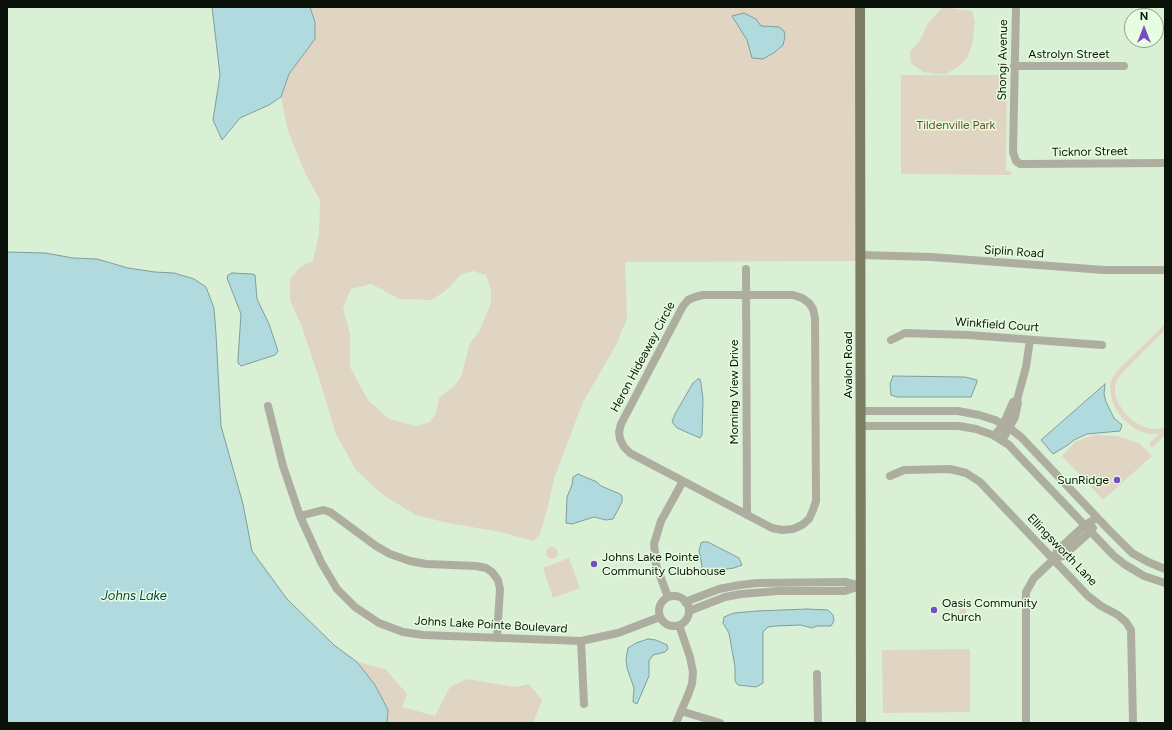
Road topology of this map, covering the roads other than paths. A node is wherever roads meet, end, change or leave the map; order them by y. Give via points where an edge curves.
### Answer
1 (860, 7) edge
2 (1016, 7) edge
3 (1014, 66) junction
4 (1124, 66) dead end
5 (1016, 161) joint
6 (1165, 163) edge
7 (861, 255) junction
8 (746, 269) dead end
9 (1165, 270) edge
10 (746, 295) junction
11 (891, 340) dead end
12 (1030, 340) junction
13 (1102, 345) dead end
14 (268, 406) dead end
15 (861, 412) junction
16 (861, 426) junction
17 (1006, 426) junction
18 (994, 436) junction
19 (1002, 441) junction
20 (890, 476) dead end
21 (682, 481) junction
22 (747, 515) junction
23 (300, 516) junction
24 (1097, 518) junction
25 (1088, 528) junction
26 (1054, 559) junction
27 (1165, 569) edge
28 (778, 582) junction
29 (1165, 582) edge
30 (861, 586) junction
31 (778, 591) junction
32 (668, 598) junction
33 (685, 602) junction
34 (689, 611) junction
35 (660, 617) junction
36 (679, 625) junction
37 (498, 638) junction
38 (580, 640) junction
39 (817, 674) dead end
40 (584, 704) dead end
41 (681, 711) junction
42 (676, 723) edge
43 (720, 723) edge
44 (818, 723) edge
45 (861, 723) edge
46 (1026, 723) edge
47 (1133, 723) edge

1 - 7 main road, Avalon Road
2 - 3 street, Shongi Avenue
3 - 4 street, Astrolyn Street
3 - 5 street, Shongi Avenue via 1013,152
5 - 6 street, Ticknor Street via 1020,164
7 - 9 street, Siplin Road via 931,257 1104,270
7 - 15 main road, Avalon Road
8 - 10 street, Morning View Drive
10 - 21 street, Heron Hideaway Circle via 703,295 688,300 621,424 620,439 630,453
10 - 22 street, Morning View Drive
10 - 22 street, Heron Hideaway Circle via 793,295 802,298 813,309 816,501 809,519 793,529 772,528
11 - 12 street, Winkfield Court via 905,334 968,334
12 - 13 street, Winkfield Court
12 - 17 street via 1016,414
14 - 23 street, Johns Lake Pointe Boulevard via 283,466
15 - 16 main road, Avalon Road
15 - 17 street via 958,411 979,415
16 - 18 street via 959,426
16 - 30 main road, Avalon Road
17 - 18 street
17 - 19 street
17 - 24 street via 1027,443
18 - 19 street
19 - 25 street via 1020,456
20 - 26 street, Ellingsworth Lane via 904,470 950,469 966,473 980,482
21 - 22 street, Heron Hideaway Circle
21 - 32 street via 661,521 654,544 656,565
23 - 37 street, Johns Lake Pointe Boulevard via 321,562 337,589 355,607 379,623 403,632 423,635
23 - 37 street via 315,511 330,512 376,546 410,561 486,568 498,580 500,589
24 - 25 street
24 - 27 street via 1132,553
25 - 26 street via 1063,556
25 - 29 street via 1124,564 1144,576
26 - 46 street via 1034,578 1026,592
26 - 47 street, Ellingsworth Lane via 1088,596 1118,615 1131,630
28 - 30 street via 845,582
28 - 31 street
28 - 33 street via 740,584
30 - 31 street via 845,591
30 - 45 main road, Avalon Road
31 - 34 street via 725,598
32 - 33 street via 675,596
32 - 35 street via 660,606
33 - 34 street
34 - 36 street via 688,617
35 - 36 street via 669,625
35 - 38 street, Johns Lake Pointe Boulevard via 618,633
36 - 41 street via 693,672 692,684
37 - 38 street, Johns Lake Pointe Boulevard
38 - 40 street
39 - 44 street
41 - 42 street
41 - 43 street

